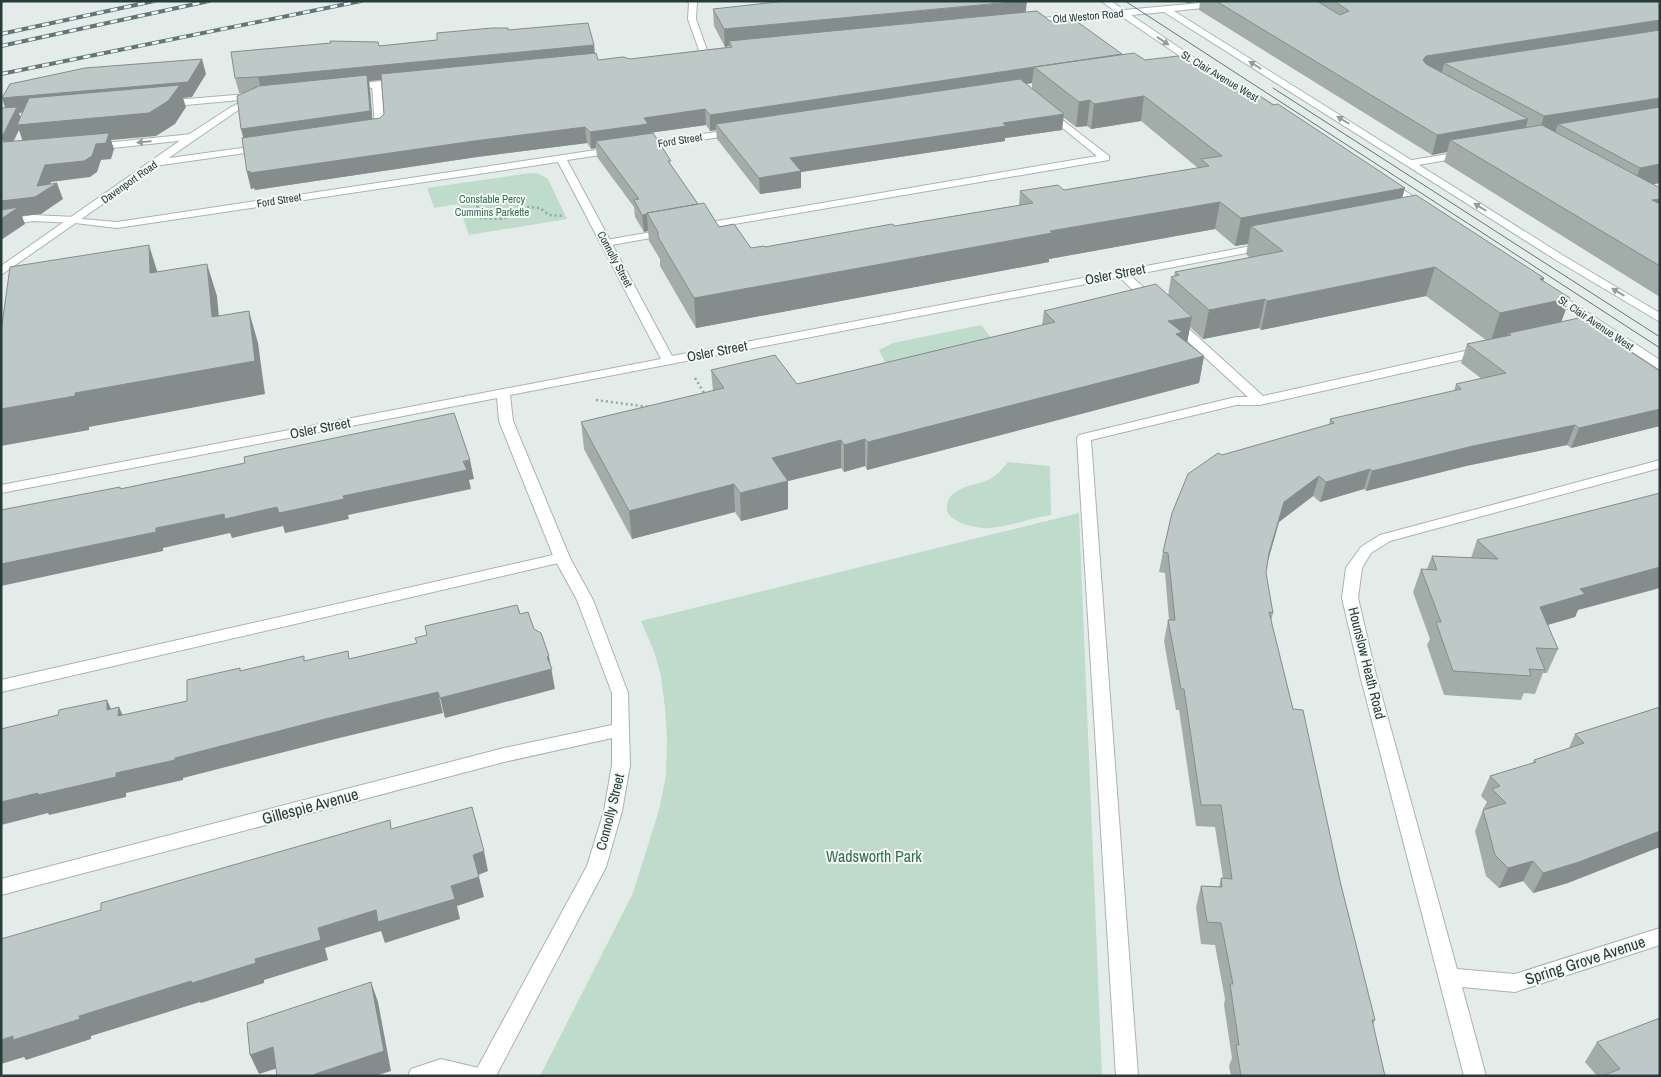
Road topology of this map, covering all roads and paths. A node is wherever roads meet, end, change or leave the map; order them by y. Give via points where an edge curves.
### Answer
1 (1105, 1) edge
2 (1153, 1) edge
3 (1250, 1) edge
4 (696, 2) edge
5 (1167, 10) junction
6 (1123, 13) junction
7 (1025, 22) edge
8 (714, 52) edge
9 (704, 53) junction
10 (695, 54) edge
11 (1196, 63) junction
12 (1180, 65) edge
13 (412, 81) edge
14 (377, 84) junction
15 (338, 88) edge
16 (1036, 101) edge
17 (156, 105) edge
18 (1278, 112) edge
19 (749, 130) edge
20 (361, 133) edge
21 (192, 137) junction
22 (274, 146) edge
23 (83, 148) edge
24 (1478, 152) edge
25 (561, 158) junction
26 (155, 163) junction
27 (1412, 163) junction
28 (1376, 176) edge
29 (480, 195) dead end
30 (570, 215) dead end
31 (1420, 216) edge
32 (75, 220) junction
33 (1, 223) edge
34 (606, 243) junction
35 (1278, 243) edge
36 (1, 272) edge
37 (1120, 273) junction
38 (1541, 286) edge
39 (1660, 318) edge
40 (1598, 325) junction
41 (1575, 330) edge
42 (1499, 347) edge
43 (668, 360) junction
44 (1660, 366) edge
45 (694, 377) dead end
46 (503, 393) junction
47 (594, 400) dead end
48 (709, 400) edge
49 (1260, 401) junction
50 (653, 408) edge
51 (1660, 464) edge
52 (1, 489) edge
53 (562, 558) junction
54 (1, 686) edge
55 (619, 730) junction
56 (1, 887) edge
57 (1660, 936) edge
58 (1450, 977) junction
59 (419, 1076) edge
60 (475, 1076) edge
61 (484, 1076) edge
62 (1126, 1076) edge
63 (1475, 1076) edge

1 - 6 street, St. Clair Avenue West
2 - 5 street
3 - 5 street, Old Weston Road
4 - 9 street via 692,18
5 - 6 street, Old Weston Road
27 -> 5 street
6 - 7 street, Old Weston Road
6 -> 11 street, St. Clair Avenue West
8 - 9 street
9 - 10 street
11 - 12 street
11 - 18 street, St. Clair Avenue West
13 - 14 street
14 - 15 street
14 - 20 street via 380,130
16 - 34 street via 1105,158
17 - 21 street, Davenport Road via 264,96 234,109
19 - 25 street, Ford Street
21 -> 23 street
21 - 26 street, Davenport Road
22 - 26 street
24 - 27 street
25 - 32 street, Ford Street via 117,225
25 - 34 street, Connolly Street
26 - 32 street, Davenport Road
39 -> 27 street
28 - 31 street via 1434,213
29 - 30 path via 488,196 475,209 479,218 486,220 503,219 529,207 540,208 549,215
32 - 33 street, Ford Street via 33,218
32 - 36 street, Davenport Road
34 - 43 street, Connolly Street
35 - 37 street, Osler Street
37 - 43 street, Osler Street
37 - 49 street
38 - 40 street, St. Clair Avenue West
40 - 41 street
40 - 44 street, St. Clair Avenue West
42 - 49 street
43 - 46 street, Osler Street
45 - 48 path
46 - 52 street, Osler Street
46 - 53 street, Connolly Street via 506,420
47 - 50 path
49 - 62 street via 1236,402 1084,438
51 - 58 street, Hounslow Heath Road via 1394,534 1366,550 1354,568 1350,598
53 - 54 street
53 - 55 street, Connolly Street via 585,600 620,693
55 - 56 street, Gillespie Avenue via 504,756
55 - 61 street, Connolly Street via 622,765 613,811 596,867
57 - 58 street, Spring Grove Avenue via 1514,983
58 - 63 street, Hounslow Heath Road
59 - 60 street via 440,1069

